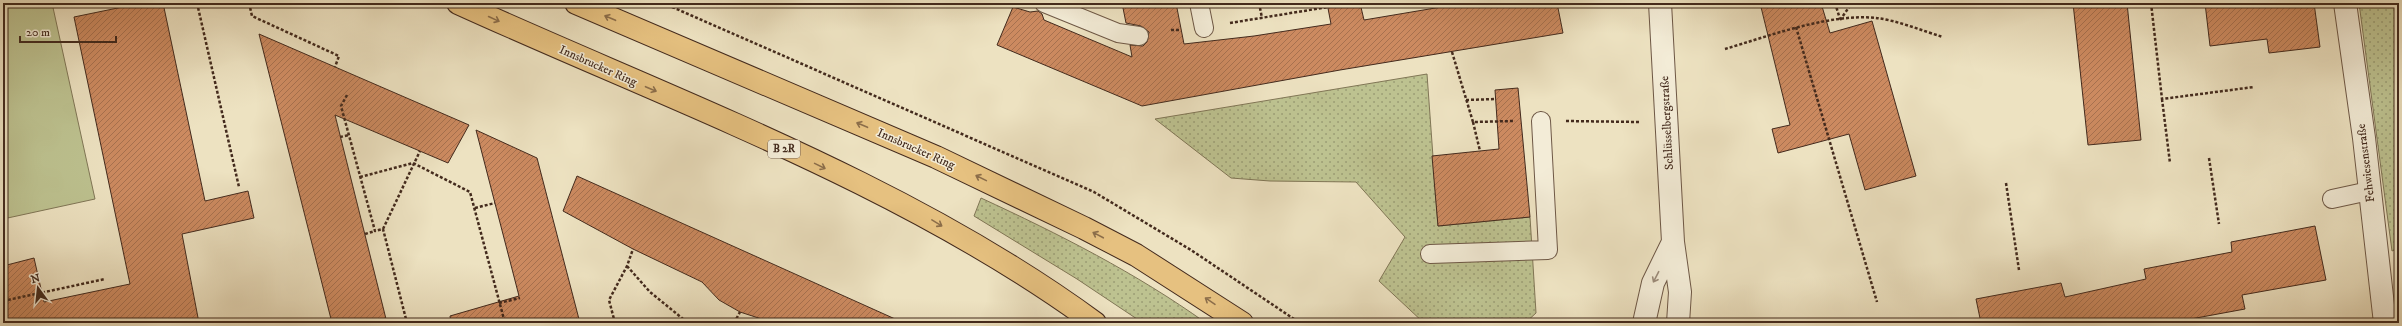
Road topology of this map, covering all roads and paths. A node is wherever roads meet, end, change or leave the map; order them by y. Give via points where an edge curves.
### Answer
1 (198, 3) edge
2 (249, 3) edge
3 (458, 3) edge
4 (576, 3) edge
5 (1044, 3) edge
6 (1199, 3) edge
7 (1259, 3) edge
8 (1441, 3) edge
9 (1660, 3) edge
10 (1835, 3) edge
11 (1852, 3) edge
12 (2150, 3) edge
13 (2345, 3) edge
14 (1328, 7) dead end
15 (1442, 7) dead end
16 (1262, 18) junction
17 (1840, 20) junction
18 (1796, 27) junction
19 (1204, 28) junction
20 (1171, 30) dead end
21 (1140, 36) dead end
22 (1943, 38) dead end
23 (1725, 49) dead end
24 (335, 67) dead end
25 (2254, 87) dead end
26 (347, 95) dead end
27 (1496, 99) dead end
28 (2162, 99) junction
29 (1466, 100) dead end
30 (1541, 121) dead end
31 (1473, 122) dead end
32 (349, 135) junction
33 (340, 137) dead end
34 (420, 151) dead end
35 (1480, 151) dead end
36 (2209, 158) dead end
37 (413, 163) junction
38 (2170, 163) dead end
39 (360, 176) junction
40 (2006, 183) dead end
41 (239, 187) dead end
42 (2369, 191) junction
43 (2332, 199) dead end
44 (495, 203) dead end
45 (474, 208) junction
46 (2219, 224) dead end
47 (383, 229) junction
48 (375, 231) junction
49 (364, 234) dead end
50 (1674, 242) junction
51 (633, 249) dead end
52 (1430, 254) dead end
53 (627, 266) junction
54 (2019, 270) dead end
55 (105, 279) dead end
56 (520, 298) dead end
57 (3, 301) edge
58 (1877, 302) dead end
59 (499, 303) junction
60 (740, 312) dead end
61 (406, 323) edge
62 (505, 323) edge
63 (615, 323) edge
64 (688, 323) edge
65 (734, 323) edge
66 (1095, 323) edge
67 (1242, 323) edge
68 (1644, 323) edge
69 (1678, 323) edge
70 (2385, 323) edge

1 - 41 path
2 - 24 path via 252,16 339,56
3 -> 66 highway, Innsbrucker Ring / B 2R via 746,130 926,216 1063,300
67 -> 4 highway, Innsbrucker Ring via 1136,255 986,180
5 - 21 lane via 1118,33
6 - 19 lane
7 - 16 path
8 - 15 path
9 - 50 street, Schlüsselbergstraße
10 - 17 path
11 - 17 path
12 - 28 path
13 - 42 street, Fehwiesenstraße
14 - 16 path
16 - 19 path
17 - 18 path
17 - 22 path via 1876,18
18 - 23 path
18 - 58 path
19 - 20 path
25 - 28 path
26 - 32 path via 341,106
27 - 29 path
28 - 38 path
30 - 52 lane via 1548,250
31 - 35 path
32 - 33 path
32 - 39 path
34 - 37 path
36 - 46 path
37 - 39 path
37 - 45 path via 470,192
37 - 47 path
39 - 48 path
40 - 54 path
42 - 43 lane
42 - 70 street, Fehwiesenstraße
44 - 45 path
45 - 59 path
47 - 48 path
47 - 61 path
48 - 49 path
50 -> 68 street via 1653,283
50 - 69 street, Schlüsselbergstraße via 1680,292
51 - 53 path
53 - 63 path via 609,300
53 - 64 path via 650,292
55 - 57 path
56 - 59 path
59 - 62 path
60 - 65 path

